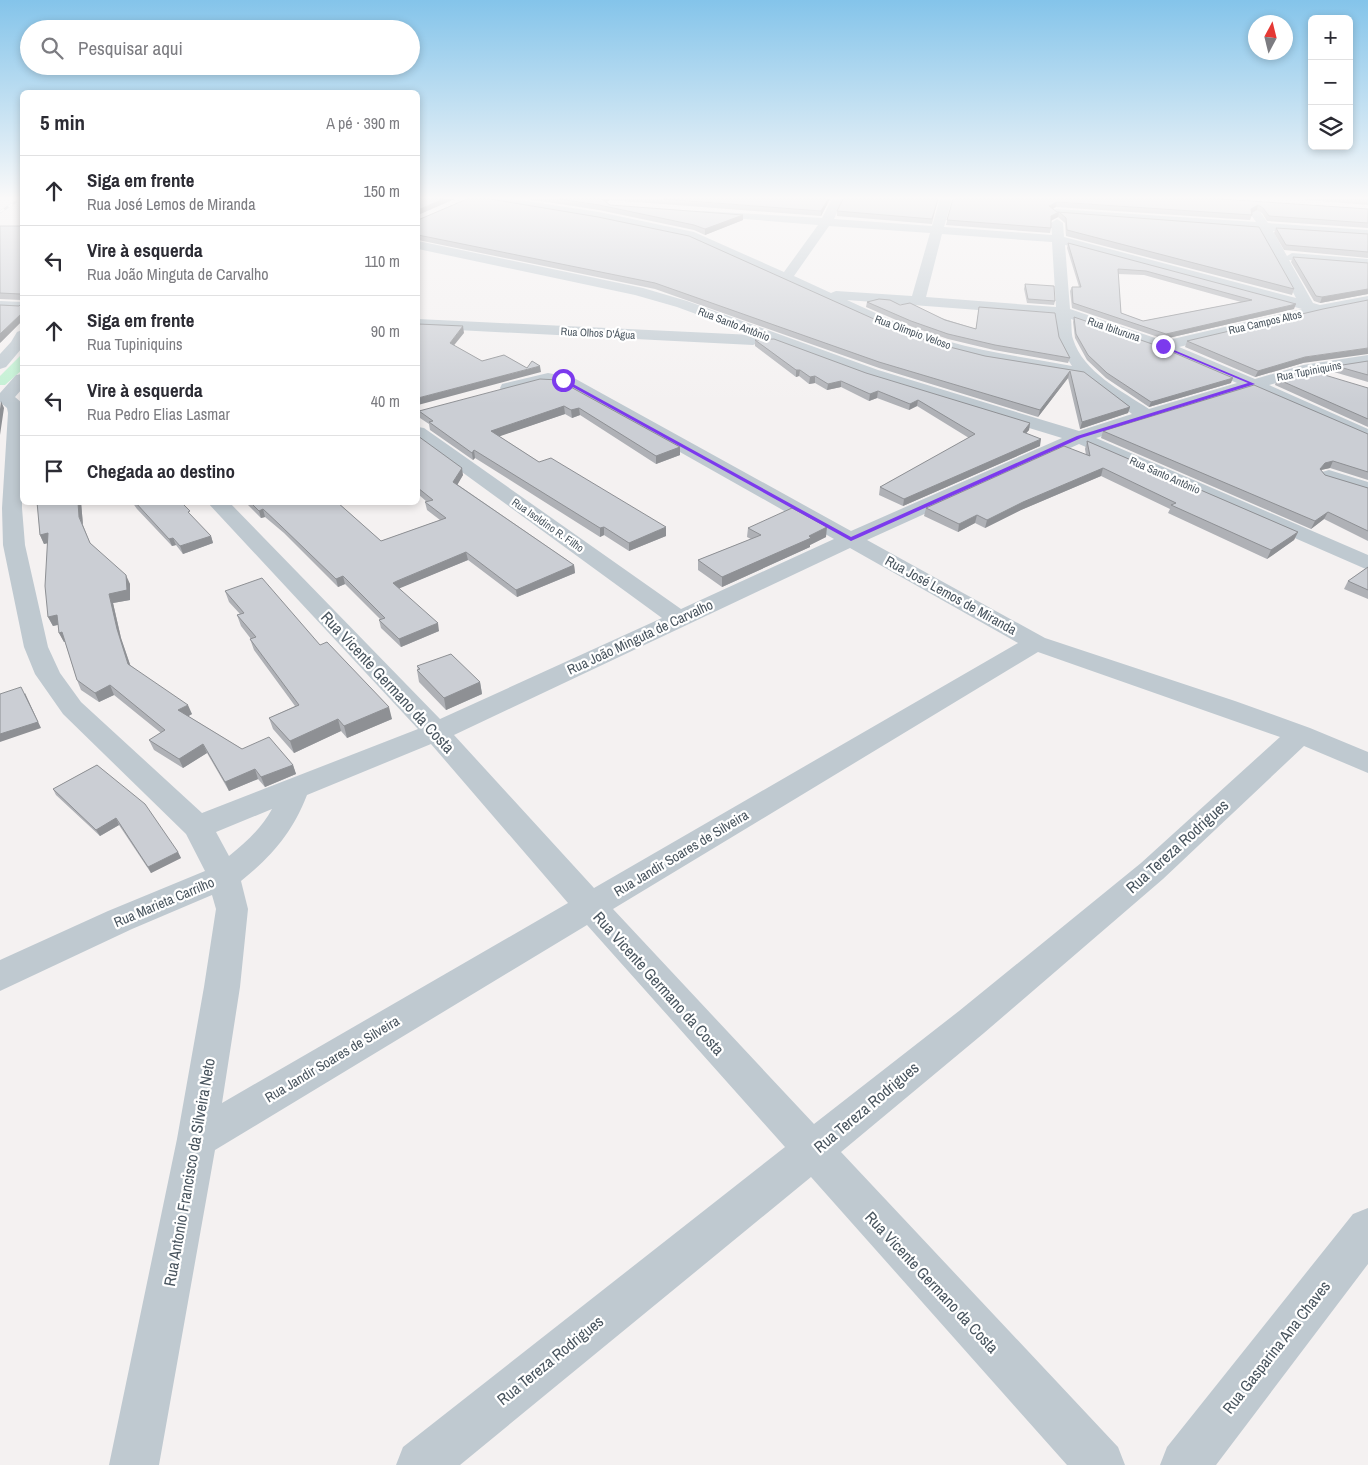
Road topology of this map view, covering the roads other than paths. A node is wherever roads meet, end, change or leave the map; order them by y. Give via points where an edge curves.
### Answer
1 (525, 267) edge
2 (763, 267) edge
3 (794, 267) edge
4 (926, 267) edge
5 (1060, 267) edge
6 (1165, 267) edge
7 (1288, 267) edge
8 (786, 278) junction
9 (819, 294) junction
10 (918, 300) junction
11 (1368, 300) edge
12 (0, 305) edge
13 (20, 306) edge
14 (1314, 307) junction
15 (1064, 312) junction
16 (420, 324) edge
17 (20, 339) edge
18 (778, 341) junction
19 (0, 345) edge
20 (1163, 346) junction
21 (1368, 360) edge
22 (0, 364) edge
23 (1303, 370) junction
24 (1086, 373) junction
25 (20, 381) edge
26 (1340, 381) edge
27 (1253, 384) junction
28 (493, 392) edge
29 (3, 398) edge
30 (986, 410) junction
31 (1146, 415) junction
32 (1126, 422) junction
33 (420, 433) edge
34 (1368, 436) edge
35 (1079, 437) junction
36 (1329, 476) edge
37 (1368, 488) edge
38 (220, 505) edge
39 (851, 539) junction
40 (1364, 559) edge
41 (680, 619) junction
42 (1036, 643) junction
43 (436, 732) junction
44 (1300, 734) junction
45 (1368, 763) edge
46 (295, 789) junction
47 (198, 827) junction
48 (224, 877) junction
49 (590, 906) junction
50 (0, 976) edge
51 (197, 1139) junction
52 (812, 1152) junction
53 (1368, 1229) edge
54 (134, 1465) edge
55 (422, 1465) edge
56 (1100, 1465) edge
57 (1185, 1465) edge

1 - 18 street, Rua Santo Antônio via 638,291 682,304
2 - 8 street, Rua Olímpio Veloso
3 - 8 street
4 - 10 street
5 - 15 street
6 - 14 street
7 - 14 street
8 - 9 street, Rua Olímpio Veloso
9 - 10 street, Rua Ibituruna
9 - 24 street, Rua Olímpio Veloso via 940,344
10 - 15 street, Rua Ibituruna
11 - 14 street, Rua Campos Altos
12 - 13 street
14 - 20 street, Rua Campos Altos
15 - 20 street, Rua Ibituruna
15 - 24 street via 1068,349
16 - 18 street, Rua Olhos D'Água
17 - 19 street
17 - 22 street
18 - 30 street, Rua Santo Antônio
20 - 27 street, Rua Ibituruna
21 - 23 street, Rua Tupiniquins
23 - 26 street
23 - 27 street, Rua Tupiniquins
24 - 31 street
25 - 29 street
27 - 31 street, Rua Tupiniquins
27 - 34 street
28 - 39 street, Rua José Lemos de Miranda via 540,380 556,378 568,382
29 - 47 street, Rua Antonio Francisco da Silveira Neto via 16,406 17,413 12,508 14,545 36,647 48,674 72,708
30 - 32 street, Rua Santo Antônio via 1083,422
30 - 35 street, Rua Santo Antônio
31 - 32 street, Rua Tupiniquins
32 - 35 street, Rua Tupiniquins
33 - 41 street, Rua Isoldino R. Filho
35 - 39 street, Rua João Minguta de Carvalho
35 - 40 street, Rua Santo Antônio
36 - 37 street
38 - 43 street, Rua Vicente Germano da Costa
39 - 41 street, Rua João Minguta de Carvalho
39 - 42 street, Rua José Lemos de Miranda
41 - 43 street, Rua João Minguta de Carvalho
42 - 44 street, Rua José Lemos de Miranda
42 - 49 street, Rua Jandir Soares de Silveira
43 - 46 street, Rua João Minguta de Carvalho
43 - 49 street, Rua Vicente Germano da Costa
44 - 45 street, Rua José Lemos de Miranda
44 - 52 street, Rua Tereza Rodrigues via 1153,869
46 - 47 street, Rua João Minguta de Carvalho
46 - 48 street, Rua Marieta Carrilho via 274,832
47 - 48 street, Rua Antonio Francisco da Silveira Neto
48 - 50 street, Rua Marieta Carrilho via 120,920
48 - 51 street, Rua Antonio Francisco da Silveira Neto via 232,909
49 - 51 street, Rua Jandir Soares de Silveira
49 - 52 street, Rua Vicente Germano da Costa
51 - 54 street, Rua Antonio Francisco da Silveira Neto
52 - 55 street, Rua Tereza Rodrigues
52 - 56 street, Rua Vicente Germano da Costa
53 - 57 street, Rua Gasparina Ana Chaves

